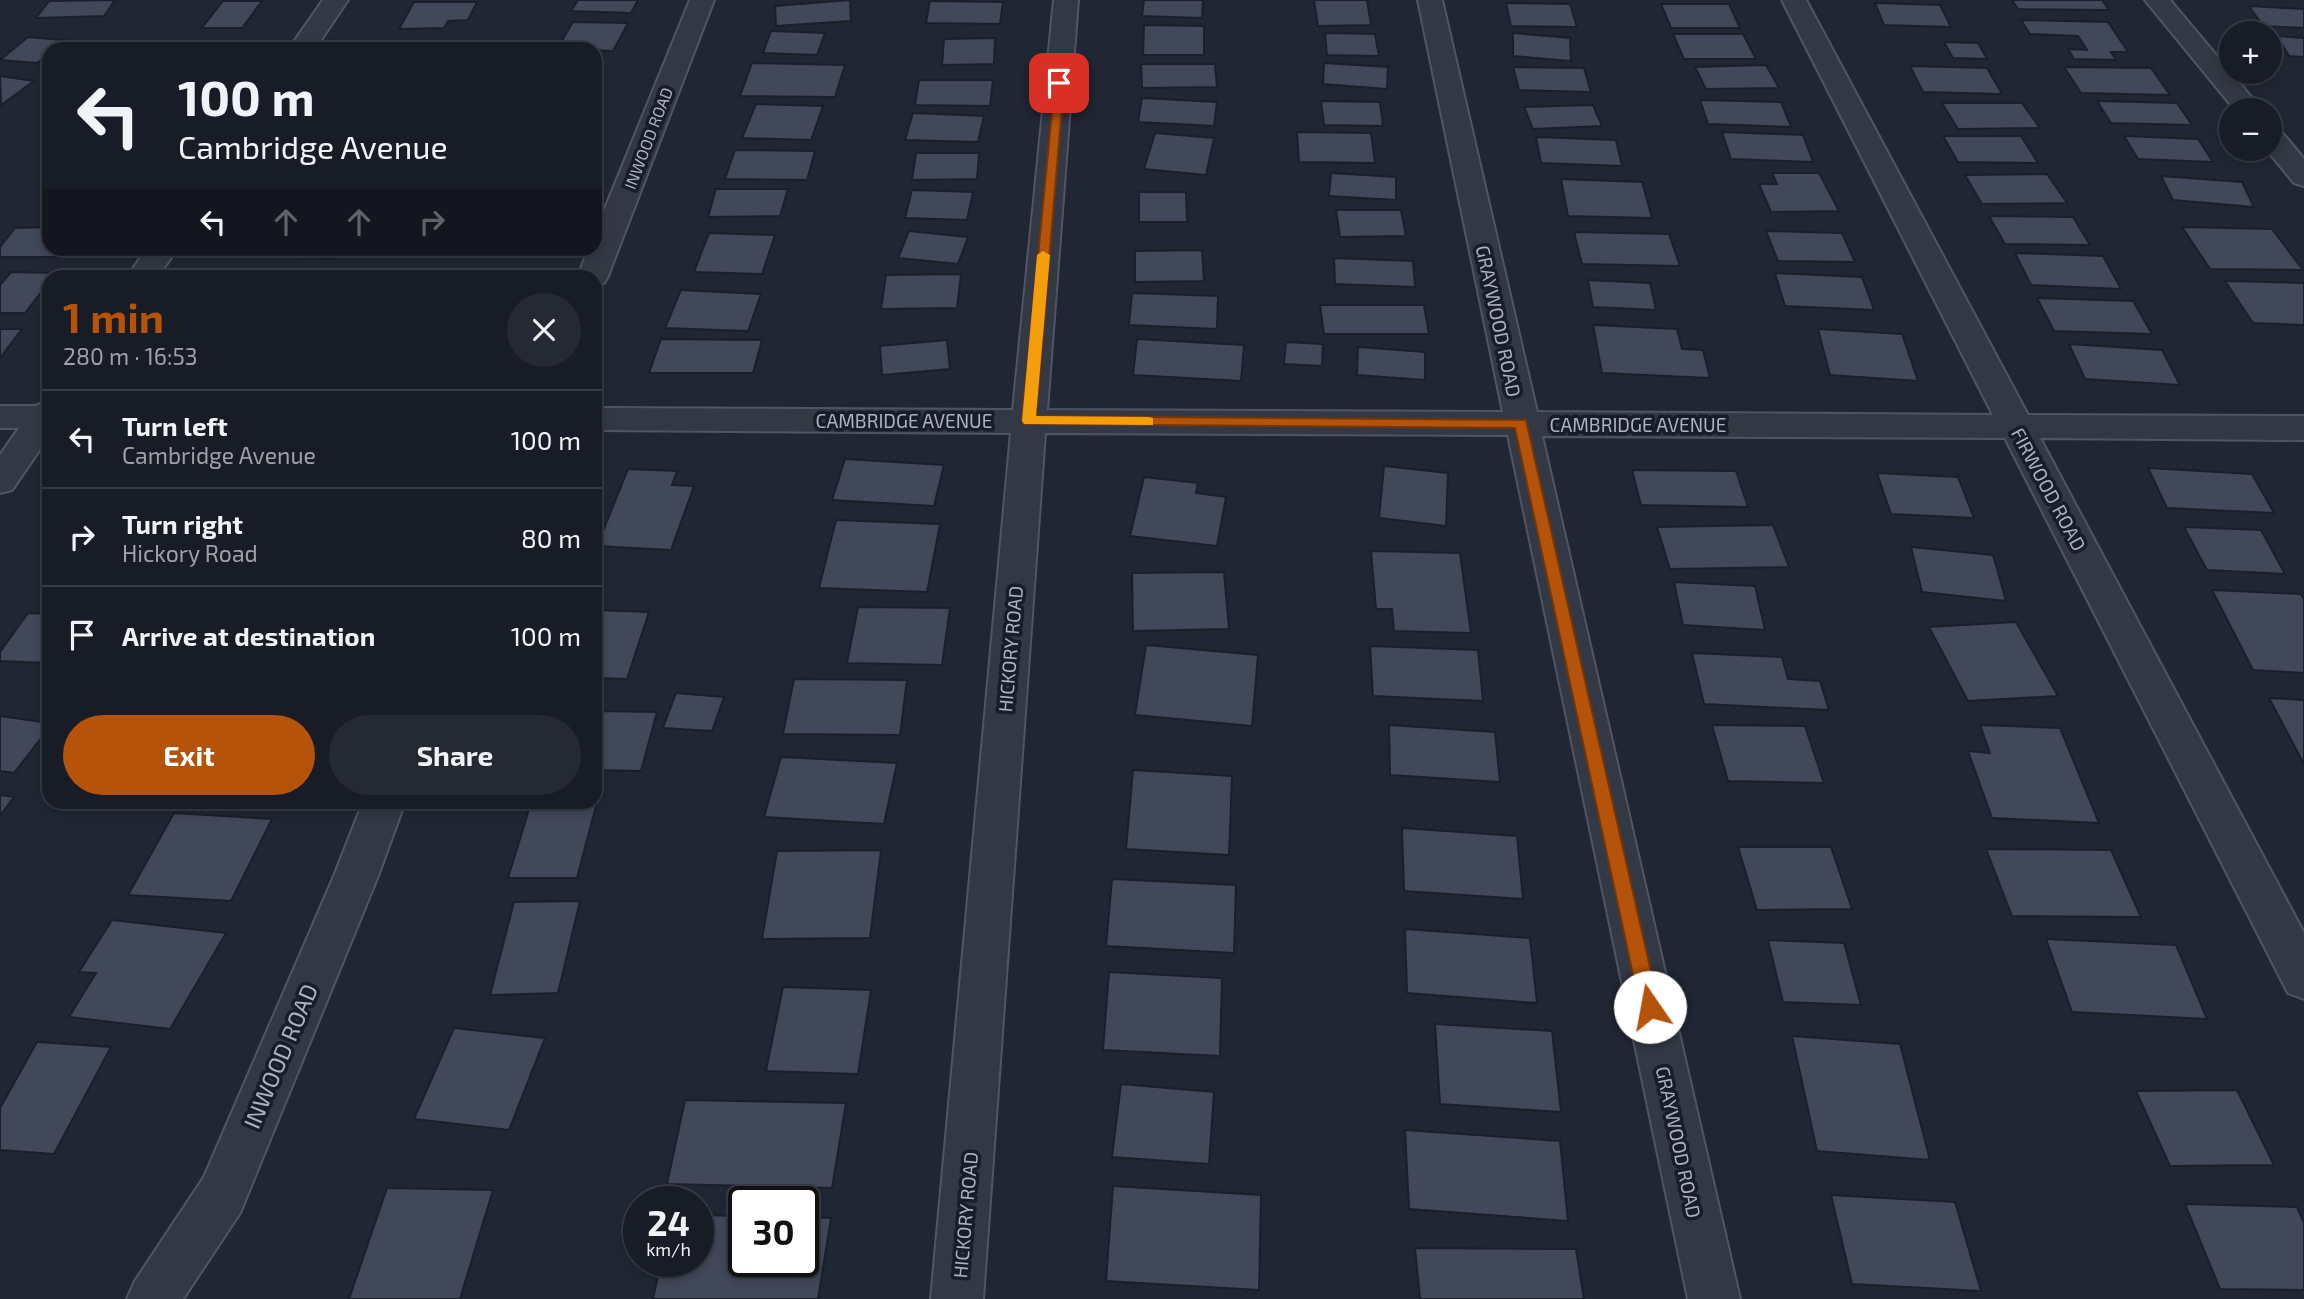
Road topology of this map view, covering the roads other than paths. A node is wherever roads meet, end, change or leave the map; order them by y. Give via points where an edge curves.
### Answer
1 (336, 0) edge
2 (702, 0) edge
3 (1066, 0) edge
4 (1430, 0) edge
5 (1794, 0) edge
6 (2158, 0) edge
7 (307, 42) edge
8 (2239, 98) edge
9 (2282, 150) edge
10 (2304, 177) edge
11 (602, 253) edge
12 (42, 415) edge
13 (0, 417) edge
14 (602, 419) edge
15 (1028, 421) junction
16 (42, 423) edge
17 (1521, 423) junction
18 (2016, 426) junction
19 (2304, 428) edge
20 (0, 481) edge
21 (381, 809) edge
22 (2304, 978) edge
23 (153, 1299) edge
24 (957, 1299) edge
25 (1714, 1299) edge

1 - 7 street
2 - 11 street, INWOOD ROAD
3 - 15 street, HICKORY ROAD
4 - 17 street, GRAYWOOD ROAD
5 - 18 street, FIRWOOD ROAD
6 - 8 street
9 - 10 street
12 - 13 street
14 - 15 street, CAMBRIDGE AVENUE
15 - 17 street, CAMBRIDGE AVENUE
15 - 24 street, HICKORY ROAD
16 - 20 street
17 - 18 street, CAMBRIDGE AVENUE
17 - 25 street, GRAYWOOD ROAD
18 - 19 street, CAMBRIDGE AVENUE
18 - 22 street, FIRWOOD ROAD
21 - 23 street, INWOOD ROAD via 222,1195

